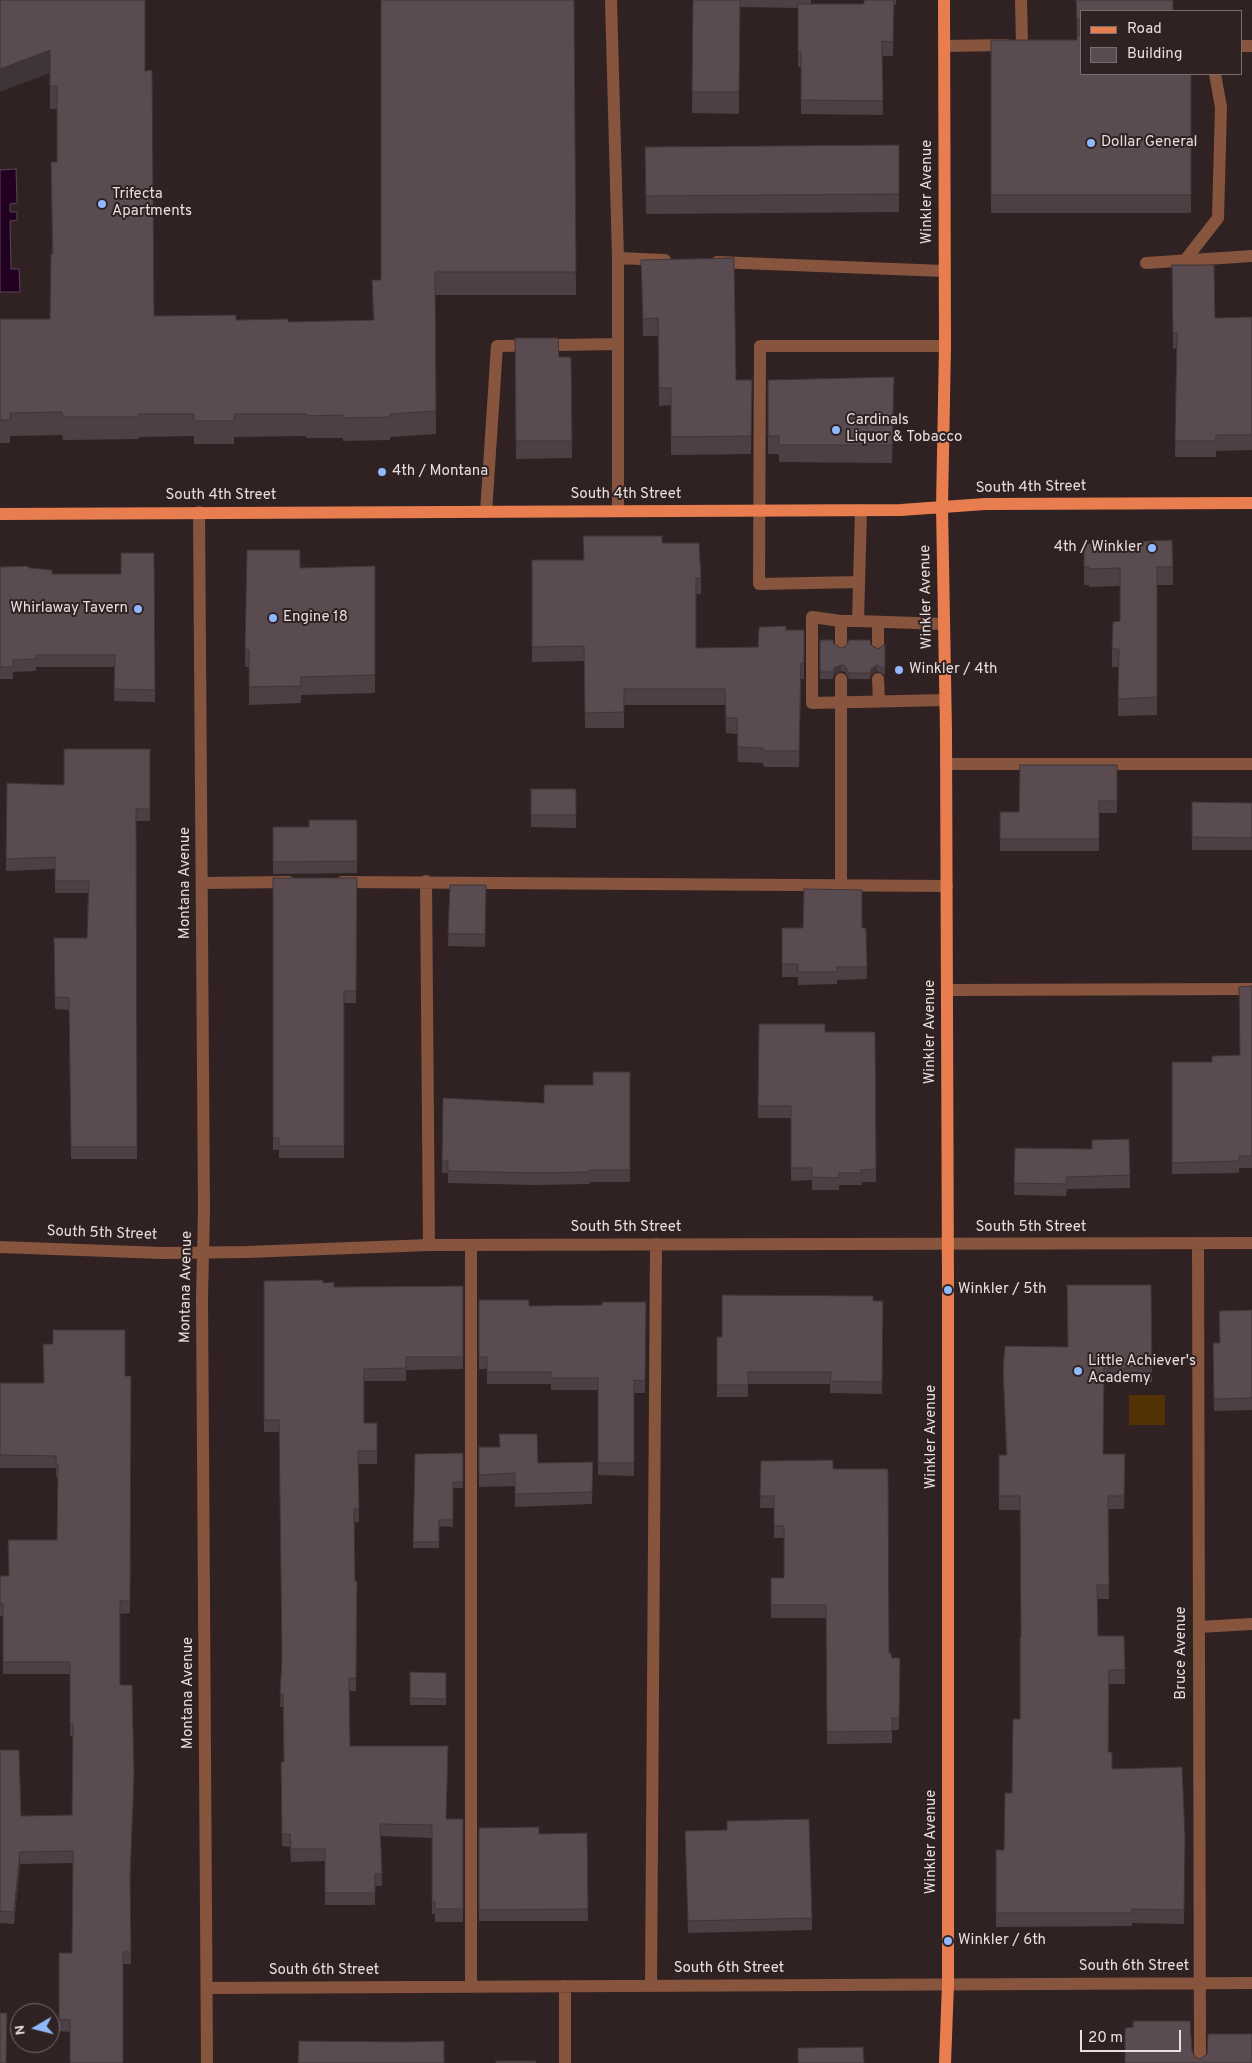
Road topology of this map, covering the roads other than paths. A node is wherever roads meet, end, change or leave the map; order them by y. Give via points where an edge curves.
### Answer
1 (611, 0) edge
2 (944, 0) edge
3 (1021, 0) edge
4 (944, 46) junction
5 (1215, 75) edge
6 (1252, 256) edge
7 (618, 258) junction
8 (677, 260) edge
9 (1186, 260) junction
10 (706, 262) edge
11 (1146, 263) dead end
12 (944, 271) junction
13 (618, 344) junction
14 (945, 346) junction
15 (1252, 503) edge
16 (942, 507) junction
17 (759, 510) junction
18 (861, 510) junction
19 (199, 512) junction
20 (486, 512) junction
21 (618, 512) junction
22 (0, 514) edge
23 (859, 582) junction
24 (841, 621) junction
25 (858, 621) junction
26 (878, 622) junction
27 (944, 624) junction
28 (841, 646) edge
29 (878, 647) edge
30 (842, 679) dead end
31 (878, 679) dead end
32 (945, 700) junction
33 (879, 701) junction
34 (841, 702) junction
35 (946, 764) junction
36 (1252, 764) edge
37 (426, 881) junction
38 (300, 882) edge
39 (329, 882) edge
40 (203, 883) junction
41 (841, 884) junction
42 (947, 886) junction
43 (947, 990) junction
44 (1252, 990) edge
45 (1252, 1243) edge
46 (656, 1244) junction
47 (948, 1244) junction
48 (1198, 1244) junction
49 (429, 1245) junction
50 (471, 1245) junction
51 (0, 1247) edge
52 (203, 1252) junction
53 (1252, 1624) edge
54 (1198, 1627) junction
55 (1200, 1983) junction
56 (1252, 1983) edge
57 (948, 1984) junction
58 (565, 1986) junction
59 (651, 1986) junction
60 (471, 1987) junction
61 (207, 1988) junction
62 (207, 2063) edge
63 (565, 2063) edge
64 (945, 2063) edge
65 (1200, 2063) edge

1 - 7 street
2 - 4 main road, Winkler Avenue
3 - 4 street via 1027,45
4 - 12 main road, Winkler Avenue
5 - 9 street via 1221,107 1218,218
6 - 9 street
7 - 8 street
7 - 13 street
9 - 11 street
10 - 12 street
12 - 14 main road, Winkler Avenue
13 - 20 street via 497,346
13 - 21 street
14 - 16 main road, Winkler Avenue
14 - 17 street via 760,346
15 - 16 main road, South 4th Street
16 - 18 main road, South 4th Street
16 - 27 main road, Winkler Avenue
17 - 18 main road, South 4th Street
17 - 21 main road, South 4th Street
17 - 23 street via 759,584
18 - 23 street
19 - 20 main road, South 4th Street
19 - 22 main road, South 4th Street
19 - 40 street, Montana Avenue
20 - 21 main road, South 4th Street
23 - 25 street
24 - 25 street
24 - 28 street
24 - 34 street via 812,617 812,703
25 - 26 street
26 - 27 street
26 - 29 street
27 - 32 main road, Winkler Avenue
30 - 34 street
31 - 33 street
32 - 33 street
32 - 35 main road, Winkler Avenue
33 - 34 street
34 - 41 street
35 - 36 street
35 - 42 main road, Winkler Avenue
37 - 39 street
37 - 41 street
37 - 49 street
38 - 40 street
40 - 52 street, Montana Avenue
41 - 42 street
42 - 43 main road, Winkler Avenue
43 - 44 street
43 - 47 main road, Winkler Avenue
45 - 48 street, South 5th Street
46 - 47 street, South 5th Street
46 - 50 street, South 5th Street
46 - 59 street
47 - 48 street, South 5th Street
47 - 57 main road, Winkler Avenue
48 - 54 street, Bruce Avenue
49 - 50 street, South 5th Street
49 - 52 street, South 5th Street
50 - 60 street
51 - 52 street, South 5th Street
52 - 61 street, Montana Avenue
53 - 54 street
54 - 55 street, Bruce Avenue
55 - 56 street, South 6th Street
55 - 57 street, South 6th Street
55 - 65 street, Bruce Avenue
57 - 59 street, South 6th Street
57 - 64 main road, Winkler Avenue
58 - 59 street, South 6th Street
58 - 60 street, South 6th Street
58 - 63 street
60 - 61 street, South 6th Street
61 - 62 street, Montana Avenue

